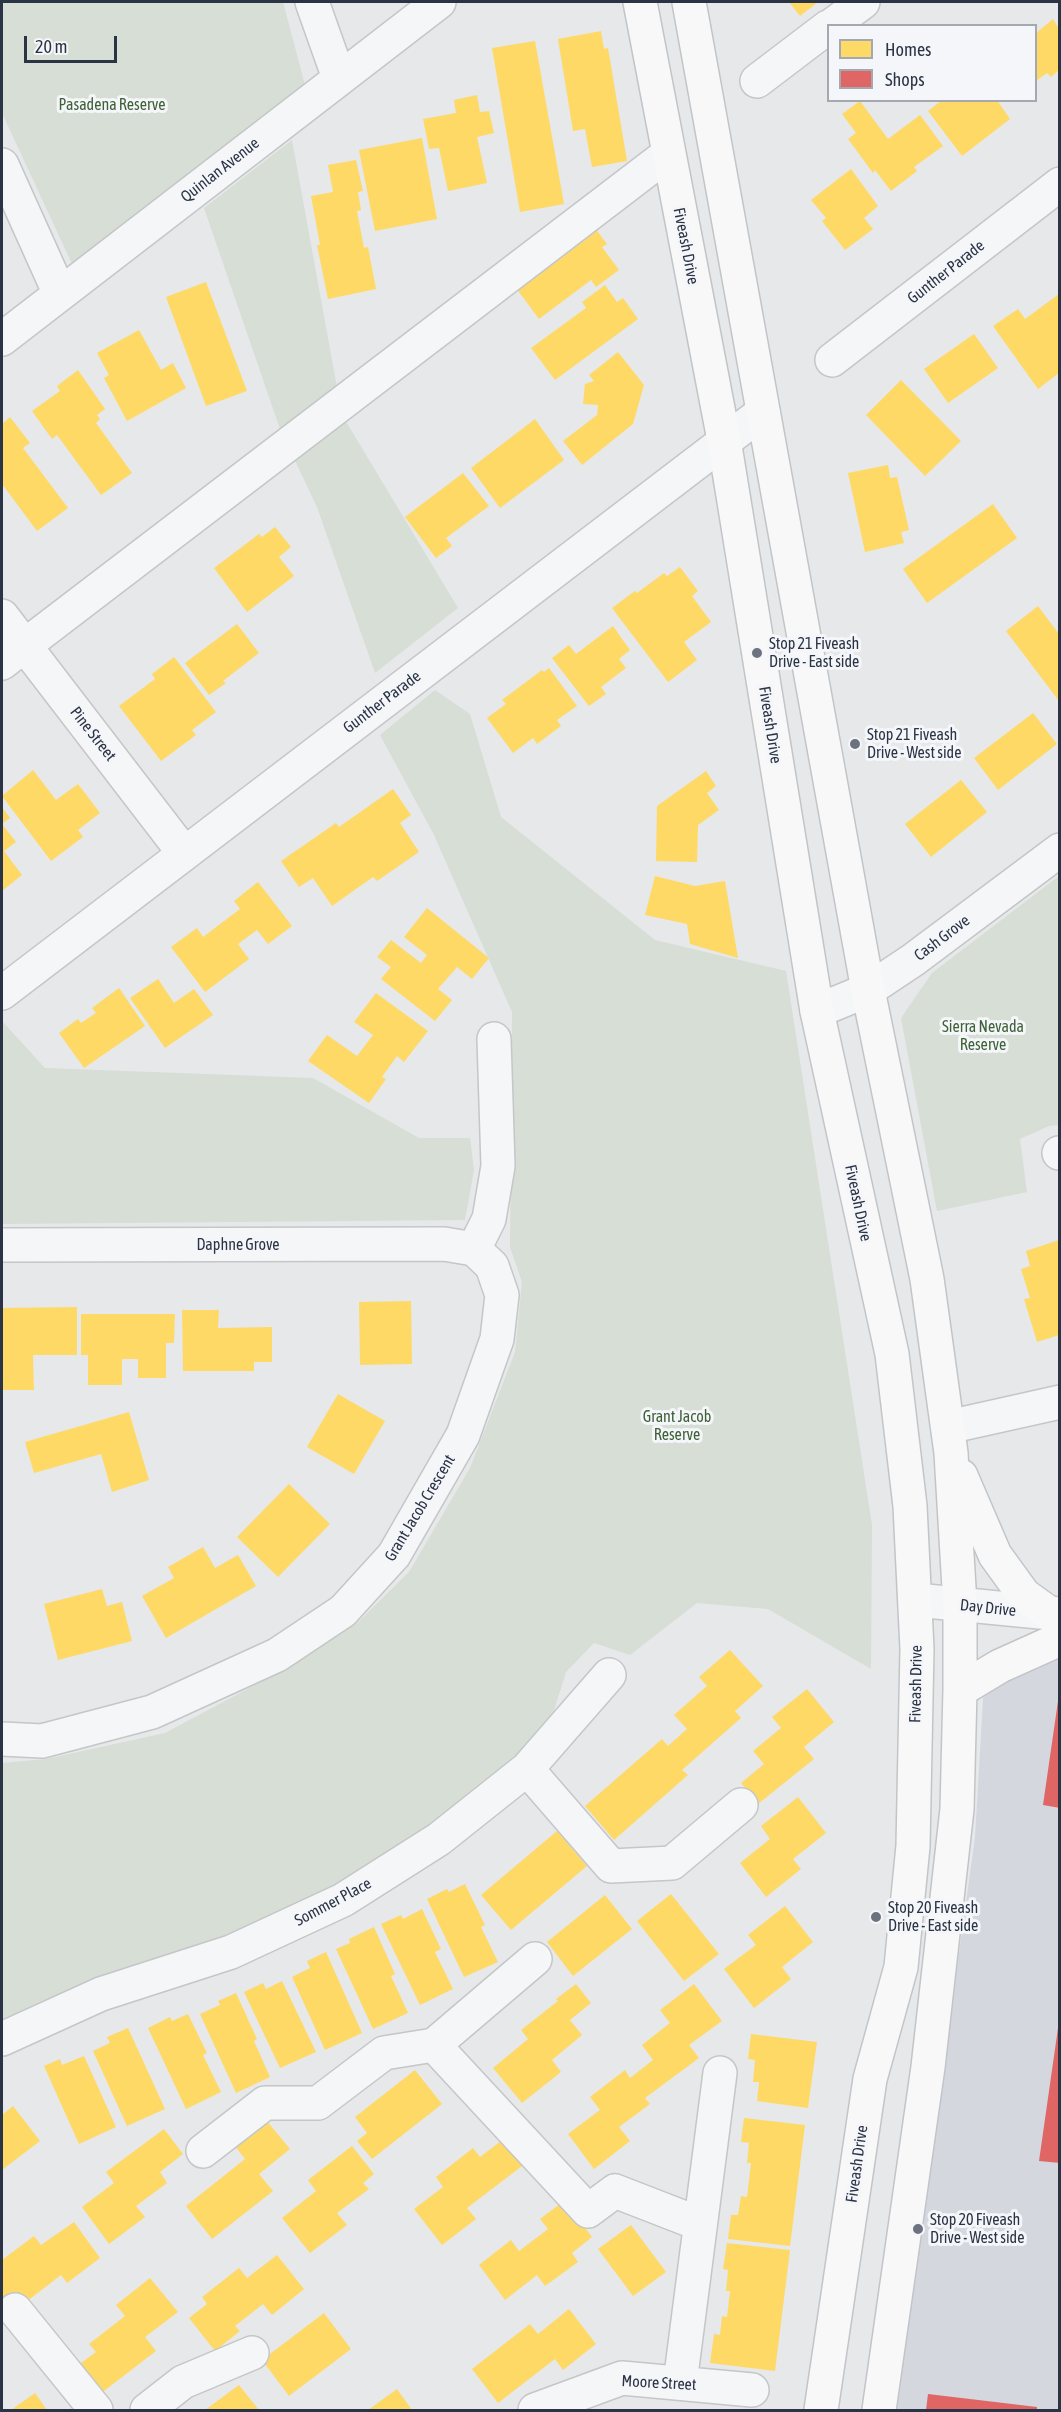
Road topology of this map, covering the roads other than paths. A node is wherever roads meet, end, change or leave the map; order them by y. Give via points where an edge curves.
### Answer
1 (312, 2) edge
2 (439, 2) edge
3 (639, 2) edge
4 (689, 2) edge
5 (862, 2) edge
6 (833, 24) edge
7 (827, 28) edge
8 (339, 78) junction
9 (757, 81) dead end
10 (668, 154) junction
11 (2, 165) edge
12 (1059, 184) edge
13 (60, 294) junction
14 (2, 339) edge
15 (832, 360) dead end
16 (762, 412) junction
17 (724, 440) junction
18 (2, 616) edge
19 (13, 654) edge
20 (1059, 850) edge
21 (184, 853) junction
22 (868, 990) junction
23 (2, 993) edge
24 (817, 1011) junction
25 (494, 1039) dead end
26 (2, 1245) edge
27 (474, 1249) junction
28 (1059, 1402) edge
29 (950, 1440) junction
30 (916, 1600) junction
31 (960, 1605) junction
32 (1056, 1622) edge
33 (609, 1675) dead end
34 (960, 1690) junction
35 (2, 1739) edge
36 (527, 1769) junction
37 (741, 1805) dead end
38 (535, 1959) dead end
39 (2, 2039) edge
40 (434, 2045) junction
41 (720, 2073) dead end
42 (203, 2151) dead end
43 (700, 2224) junction
44 (15, 2310) dead end
45 (252, 2353) dead end
46 (680, 2383) junction
47 (752, 2390) dead end
48 (96, 2410) edge
49 (147, 2410) edge
50 (535, 2410) edge
51 (821, 2410) edge
52 (879, 2410) edge

1 - 8 street
2 - 8 street, Quinlan Avenue
3 - 10 main road, Fiveash Drive
4 - 16 main road
5 - 6 street
7 - 9 street
8 - 13 street, Quinlan Avenue
10 - 17 main road, Fiveash Drive
10 - 19 street
11 - 13 street
12 - 15 street, Gunther Parade
13 - 14 street, Quinlan Avenue
16 - 17 street, Gunther Parade
16 - 22 main road
17 - 21 street, Gunther Parade
17 - 24 main road, Fiveash Drive
18 - 19 street, Pine Street
19 - 21 street, Pine Street
20 - 22 street, Cash Grove
21 - 23 street, Gunther Parade
22 - 24 street, Cash Grove
22 - 29 main road via 927,1279
24 - 30 main road, Fiveash Drive via 891,1354 909,1496
25 - 27 street via 498,1166 489,1219
26 - 27 street, Daphne Grove via 444,1244
27 - 35 street, Grant Jacob Crescent via 492,1266 502,1295 496,1339 463,1435 394,1555 343,1611 277,1655 152,1712 42,1741
28 - 29 street
29 - 31 main road
29 - 32 main road via 995,1555 1023,1595
30 - 31 street, Day Drive
30 - 51 main road, Fiveash Drive via 913,1846 901,1967 870,2079
31 - 32 street, Day Drive
31 - 34 main road
32 - 34 main road via 1008,1662
33 - 36 street, Sommer Place
34 - 52 main road via 957,1809 928,2067
36 - 37 street via 611,1866 672,1863
36 - 39 street, Sommer Place via 439,1839 343,1900 231,1952 101,1994
38 - 40 street
40 - 42 street via 384,2053 318,2103 265,2103
40 - 43 street via 588,2211 615,2191
41 - 43 street
43 - 46 street
44 - 48 street
45 - 49 street via 183,2382
46 - 47 street, Moore Street
46 - 50 street, Moore Street via 622,2378

